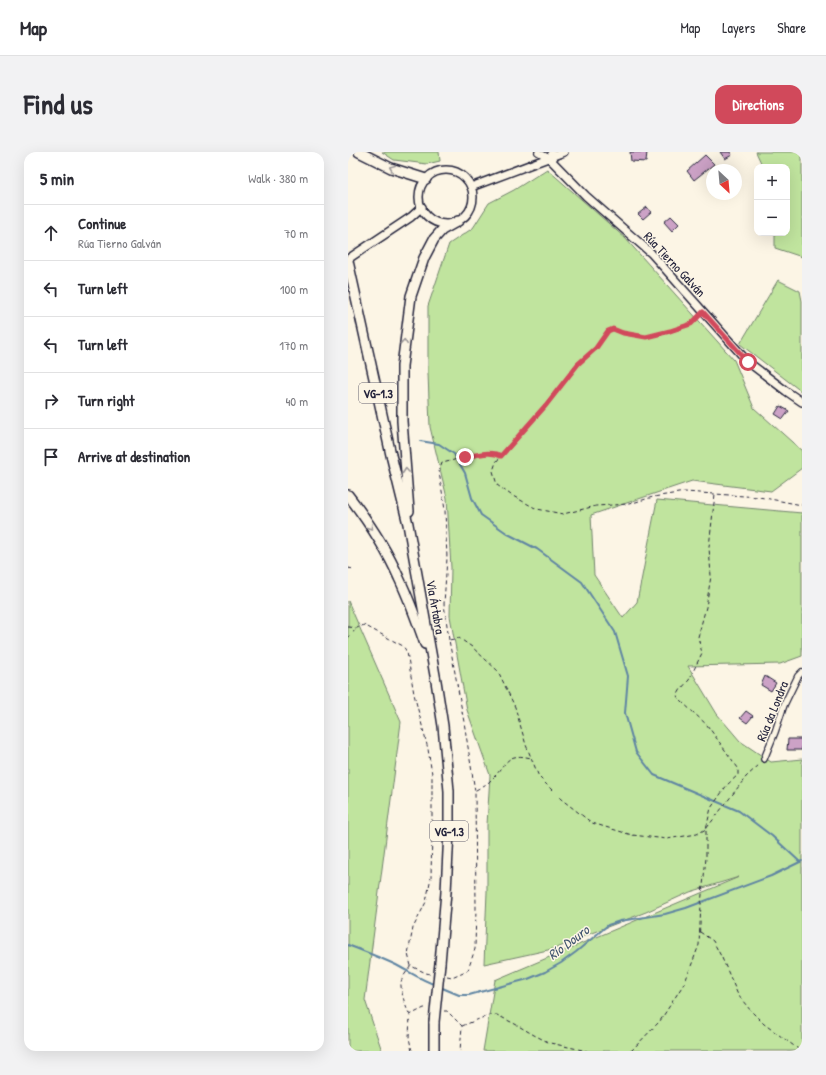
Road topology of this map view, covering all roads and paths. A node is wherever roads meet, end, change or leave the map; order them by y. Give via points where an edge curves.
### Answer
1 (359, 152) edge
2 (538, 152) edge
3 (564, 152) edge
4 (550, 155) edge
5 (426, 180) junction
6 (471, 187) junction
7 (422, 207) junction
8 (458, 221) junction
9 (348, 260) edge
10 (703, 312) junction
11 (802, 402) edge
12 (501, 456) junction
13 (715, 494) junction
14 (348, 495) edge
15 (802, 505) edge
16 (408, 524) junction
17 (348, 568) edge
18 (354, 569) dead end
19 (348, 627) edge
20 (357, 628) junction
21 (348, 638) edge
22 (449, 640) junction
23 (802, 672) edge
24 (439, 700) junction
25 (532, 758) junction
26 (764, 759) joint
27 (475, 790) junction
28 (706, 829) junction
29 (700, 932) junction
30 (411, 966) junction
31 (432, 974) dead end
32 (446, 976) dead end
33 (424, 1008) dead end
34 (447, 1011) dead end
35 (410, 1016) junction
36 (462, 1026) junction
37 (412, 1051) edge
38 (434, 1051) edge
39 (460, 1051) edge
40 (587, 1051) edge
41 (631, 1051) edge
42 (800, 1051) edge

5 -> 1 highway via 391,168
2 - 4 street
3 - 4 street
4 - 6 street
4 - 10 street, Rúa Tierno Galván via 586,196 651,253
5 - 6 street via 439,171 455,171 468,180
5 - 7 street via 420,193
6 - 8 street via 472,203
7 - 8 street via 425,213 437,222
7 - 9 street
16 -> 8 highway via 402,421 402,366 410,296 434,239 442,230
9 - 16 highway, Vía Ártabra / VG-1.3
10 - 11 street, Rúa Tierno Galván via 748,362
10 - 12 path via 691,324 646,337 613,329 608,331
12 - 13 path via 493,471 497,485 537,508 563,514 596,506 628,504 685,492
12 - 22 path via 496,453 481,454 442,463 439,472 445,510 447,558 444,604
13 - 15 path via 759,497
13 - 28 path via 709,547 711,576 698,637 702,653 689,680 677,696 707,725 738,768 738,775 726,785 711,808
14 -> 24 highway via 378,538 399,577 414,611
16 - 24 highway, Vía Ártabra / VG-1.3
17 - 18 path
19 - 20 path
20 - 21 path
20 - 30 path via 364,625 403,646 408,652 414,694 432,774 431,877 426,902 413,928 408,954
22 - 25 path via 459,638 498,671 515,707
22 - 27 path
23 - 26 street, Rúa da Londra via 784,706
24 - 38 highway, Vía Ártabra / VG-1.3, bridge via 449,791 449,825
25 - 27 path via 511,758 492,780
25 - 28 path via 539,777 561,799 592,823 632,835 667,839 697,834
26 - 28 path via 746,777
27 - 32 path via 475,949 468,970 452,977
28 - 29 path
29 - 41 path via 699,945 685,982 660,1021
29 - 42 path via 713,942 738,995 751,1011
30 - 31 path
30 - 35 path via 401,984
33 - 35 path
34 - 36 path
35 - 37 path via 409,1038
36 - 39 path
36 - 40 path via 489,1015 497,1015 550,1044

